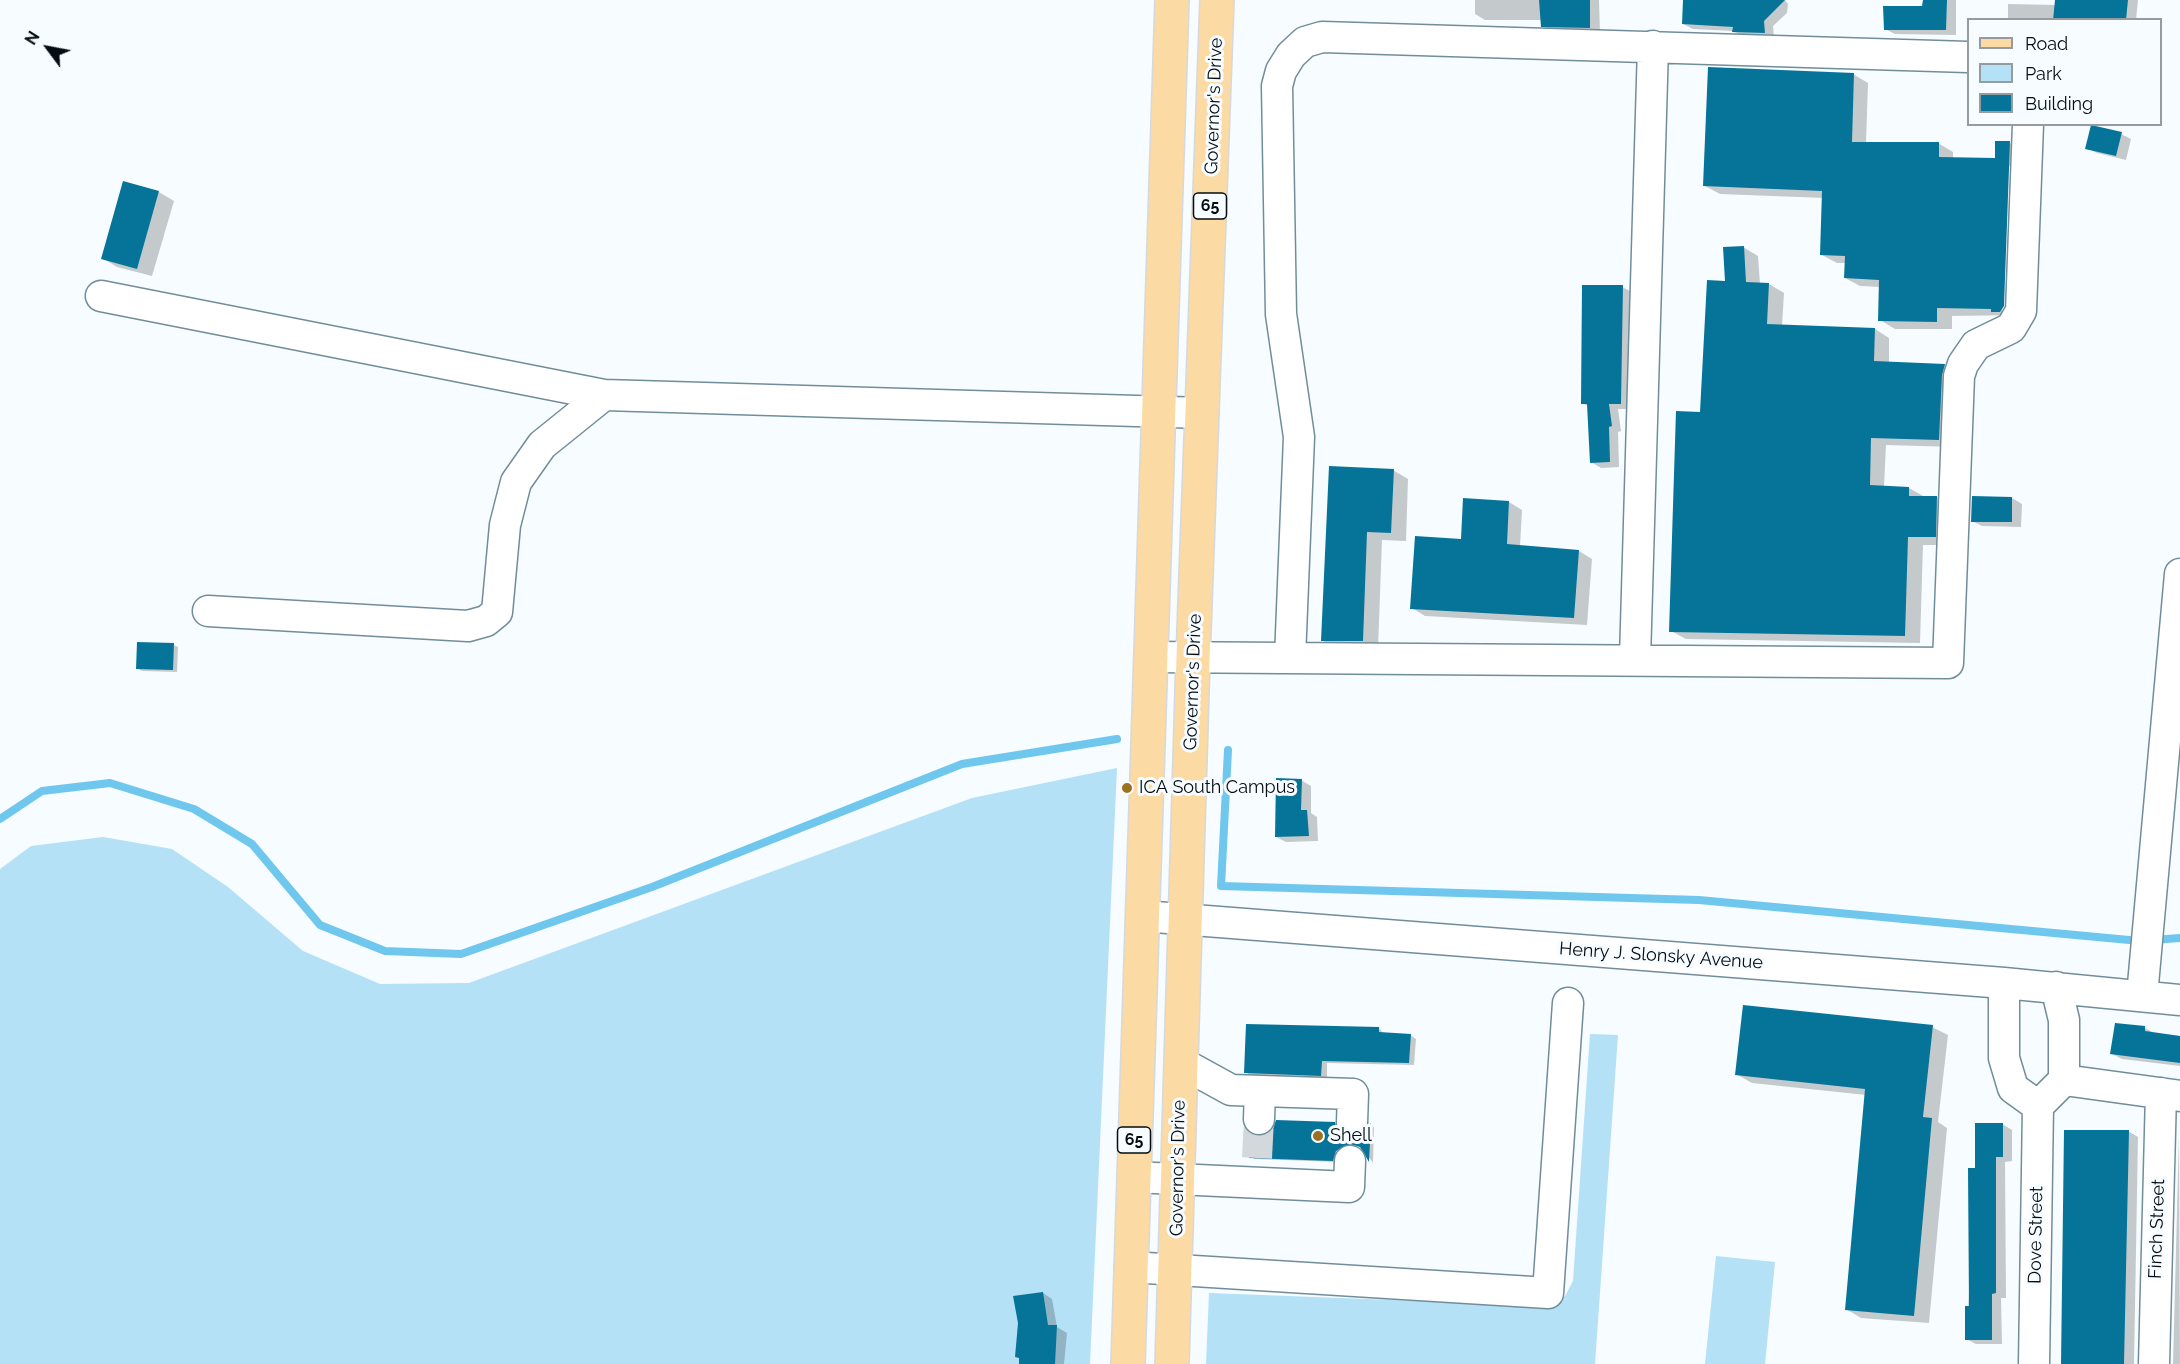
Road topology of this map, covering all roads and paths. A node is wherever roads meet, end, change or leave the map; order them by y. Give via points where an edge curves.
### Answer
1 (1172, 0) edge
2 (1217, 0) edge
3 (1653, 46) junction
4 (1967, 57) edge
5 (2028, 126) edge
6 (101, 296) dead end
7 (604, 396) junction
8 (1158, 412) junction
9 (1203, 413) junction
10 (2180, 574) edge
11 (208, 612) dead end
12 (1151, 657) junction
13 (1193, 658) junction
14 (1290, 658) junction
15 (1635, 659) junction
16 (1142, 916) junction
17 (1186, 920) junction
18 (2004, 982) junction
19 (2056, 987) junction
20 (2142, 996) junction
21 (2180, 1000) edge
22 (1568, 1004) dead end
23 (1180, 1062) junction
24 (2064, 1080) junction
25 (2170, 1095) edge
26 (2038, 1106) junction
27 (1352, 1123) dead end
28 (1350, 1161) dead end
29 (1133, 1178) junction
30 (1177, 1181) junction
31 (1130, 1267) junction
32 (1176, 1270) junction
33 (1128, 1364) edge
34 (1172, 1364) edge
35 (2034, 1364) edge
36 (2154, 1364) edge

1 - 8 main road, 65
2 - 9 main road, Governor's Drive / 65
3 - 4 street
3 - 14 street via 1322,37 1305,42 1281,71 1277,86 1281,314 1299,437
3 - 15 street
5 - 15 street via 2021,310 2011,328 1976,345 1959,376 1948,663
6 - 7 street
7 - 8 street
7 - 11 street via 542,445 516,482 505,525 497,612 486,621 468,626
8 - 9 street
8 - 12 main road, 65
9 - 13 main road, Governor's Drive / 65
10 - 20 street
12 - 13 street
12 - 16 main road, 65
13 - 14 street
13 - 17 main road, Governor's Drive / 65
14 - 15 street
16 - 17 street, Henry J. Slonsky Avenue
16 - 29 main road, 65
17 - 18 street, Henry J. Slonsky Avenue
17 - 23 main road, Governor's Drive / 65
18 - 19 street, Henry J. Slonsky Avenue
18 - 26 street via 2004,1058 2013,1088
19 - 20 street, Henry J. Slonsky Avenue
19 - 24 street via 2064,1020
20 - 21 street, Henry J. Slonsky Avenue
22 - 32 street via 1548,1293
23 - 27 street via 1259,1105 1353,1094
23 - 30 main road, Governor's Drive / 65
24 - 25 street
24 - 26 street
25 - 36 street, Finch Street
26 - 35 street, Dove Street
28 - 30 street via 1349,1187 1256,1171
29 - 30 street
29 - 31 main road, 65
30 - 32 main road, Governor's Drive / 65
31 - 32 street
31 - 33 main road, 65
32 - 34 main road, Governor's Drive / 65

